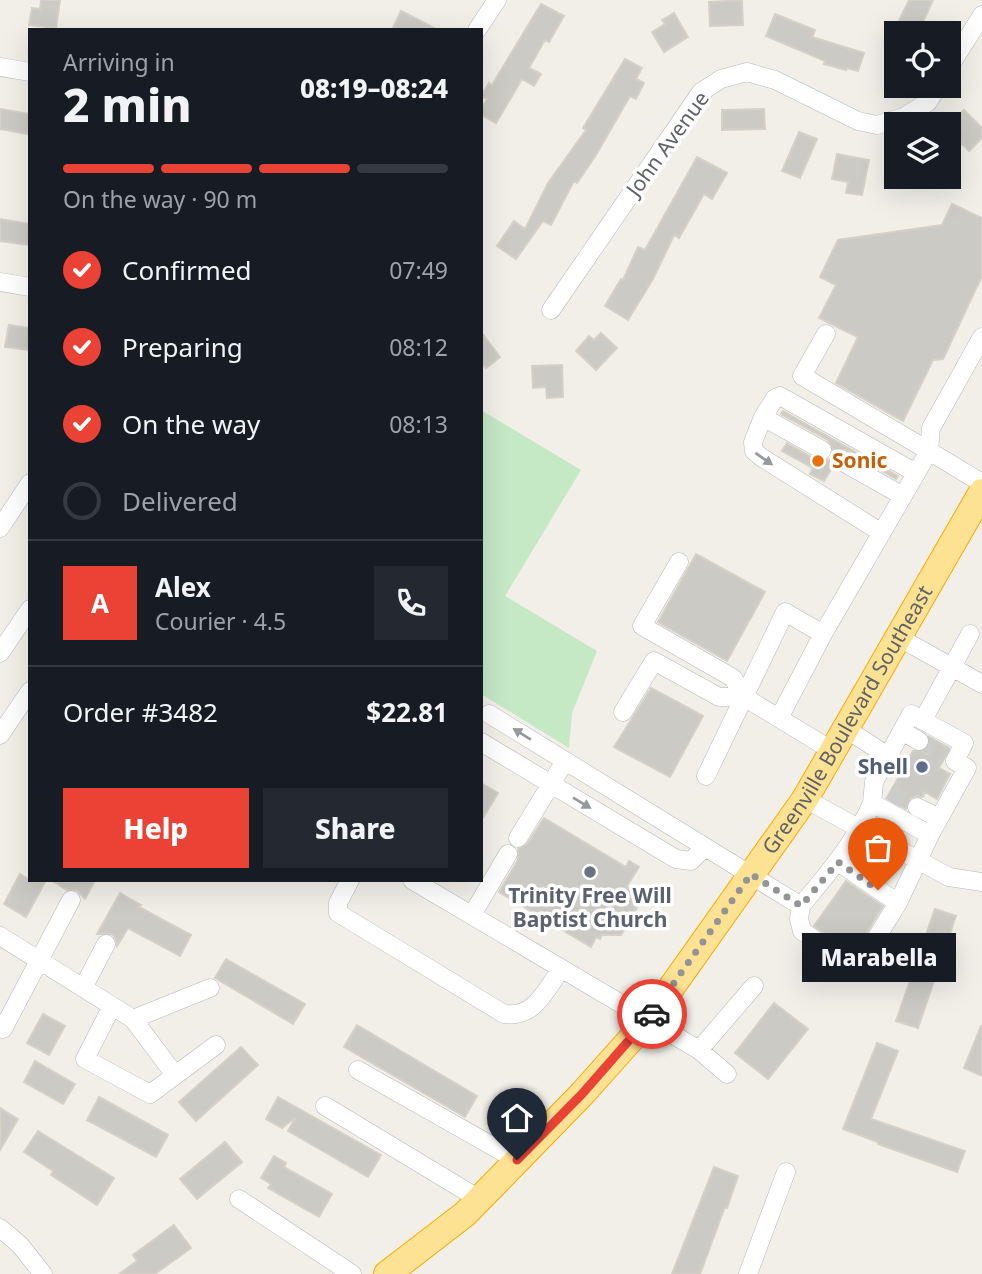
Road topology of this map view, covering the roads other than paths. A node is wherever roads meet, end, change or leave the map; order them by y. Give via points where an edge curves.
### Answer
1 (495, 1) edge
2 (982, 15) edge
3 (478, 28) edge
4 (961, 48) edge
5 (0, 67) edge
6 (28, 72) edge
7 (930, 98) edge
8 (0, 282) edge
9 (28, 287) edge
10 (551, 310) dead end
11 (826, 334) dead end
12 (982, 337) edge
13 (763, 417) junction
14 (822, 450) dead end
15 (929, 451) junction
16 (839, 460) dead end
17 (916, 473) junction
18 (982, 483) edge
19 (28, 486) edge
20 (982, 492) edge
21 (903, 496) junction
22 (0, 528) edge
23 (882, 533) junction
24 (679, 562) dead end
25 (28, 612) edge
26 (823, 634) junction
27 (970, 634) dead end
28 (898, 637) junction
29 (0, 653) edge
30 (952, 668) junction
31 (982, 684) edge
32 (28, 694) edge
33 (744, 697) junction
34 (623, 712) dead end
35 (484, 716) edge
36 (779, 718) junction
37 (923, 720) junction
38 (902, 731) junction
39 (0, 735) edge
40 (839, 740) junction
41 (919, 741) tunnel mouth
42 (483, 743) edge
43 (888, 755) junction
44 (565, 761) junction
45 (706, 776) dead end
46 (874, 782) junction
47 (551, 784) junction
48 (890, 791) tunnel mouth
49 (805, 799) junction
50 (872, 803) junction
51 (917, 807) tunnel mouth
52 (939, 818) junction
53 (861, 829) junction
54 (930, 835) junction
55 (518, 838) dead end
56 (705, 847) junction
57 (508, 854) dead end
58 (919, 860) junction
59 (838, 862) junction
60 (751, 874) junction
61 (349, 882) edge
62 (415, 882) edge
63 (982, 882) edge
64 (71, 900) dead end
65 (898, 903) junction
66 (801, 906) junction
67 (472, 915) junction
68 (0, 936) edge
69 (106, 944) dead end
70 (39, 961) junction
71 (561, 969) junction
72 (754, 986) dead end
73 (83, 988) junction
74 (210, 988) dead end
75 (112, 1006) junction
76 (133, 1019) junction
77 (649, 1019) junction
78 (3, 1029) dead end
79 (216, 1045) dead end
80 (699, 1050) junction
81 (358, 1070) dead end
82 (727, 1074) dead end
83 (175, 1075) junction
84 (325, 1106) dead end
85 (517, 1160) junction
86 (786, 1172) dead end
87 (239, 1199) dead end
88 (479, 1199) junction
89 (0, 1228) edge
90 (43, 1274) edge
91 (352, 1274) edge
92 (387, 1274) edge
93 (748, 1274) edge

1 - 3 street
2 - 4 street
5 - 6 street
7 - 10 street, John Avenue via 904,117 877,125 858,121 775,80 747,72 722,79 701,92
8 - 9 street
11 - 15 street via 802,376
12 - 15 street via 931,428
13 - 14 street
13 - 17 street via 780,397
13 -> 23 street via 754,452
15 - 17 street
15 - 18 street
16 - 21 street
17 - 21 street
19 - 22 street
20 - 28 highway, Greenville Boulevard Southeast
21 - 23 street
23 - 26 street
24 - 33 street via 642,626 733,678
25 - 29 street
26 - 33 street via 785,612
26 - 36 street
27 - 30 street
28 - 30 street
28 - 40 highway, Greenville Boulevard Southeast
30 - 31 street
30 - 37 street
32 - 39 street
33 - 34 street via 719,697 654,661
33 - 36 street
33 - 45 street
44 -> 35 street
36 - 40 street
37 - 38 street via 911,714
37 - 52 street via 964,743 950,759 967,768
38 - 41 street
38 - 43 street
40 - 43 street
40 - 49 highway, Greenville Boulevard Southeast
42 - 47 street
43 - 46 street
44 - 47 street
44 - 56 street
46 - 48 street
46 - 50 street
47 - 55 street
47 -> 56 street via 676,859 691,861
49 - 53 street
49 - 60 highway, Greenville Boulevard Southeast
50 - 53 street
50 - 54 street
51 - 52 street
52 - 54 street
53 - 58 street
53 - 59 street
54 - 58 street
56 - 60 street
57 - 67 street
58 - 63 street via 949,877
58 - 65 street
59 - 65 street
59 - 66 street
60 - 66 street
60 - 77 highway, Greenville Boulevard Southeast
61 - 71 street via 338,913 504,1014 518,1016 531,1009
62 - 67 street
64 - 70 street
65 - 66 street via 858,969 802,931
67 - 71 street
68 - 70 street
69 - 73 street
70 - 73 street
70 - 78 street
71 - 77 street
72 - 80 street
73 - 75 street
74 - 76 street
75 - 76 street
75 - 83 street via 85,1059 150,1094
76 - 83 street
77 - 80 street
77 - 85 highway, Greenville Boulevard Southeast
79 - 83 street
80 - 82 street
81 - 85 street
84 - 88 street
85 - 88 highway, Greenville Boulevard Southeast
86 - 93 street
87 - 91 street
88 - 92 highway, Greenville Boulevard Southeast
89 - 90 street

